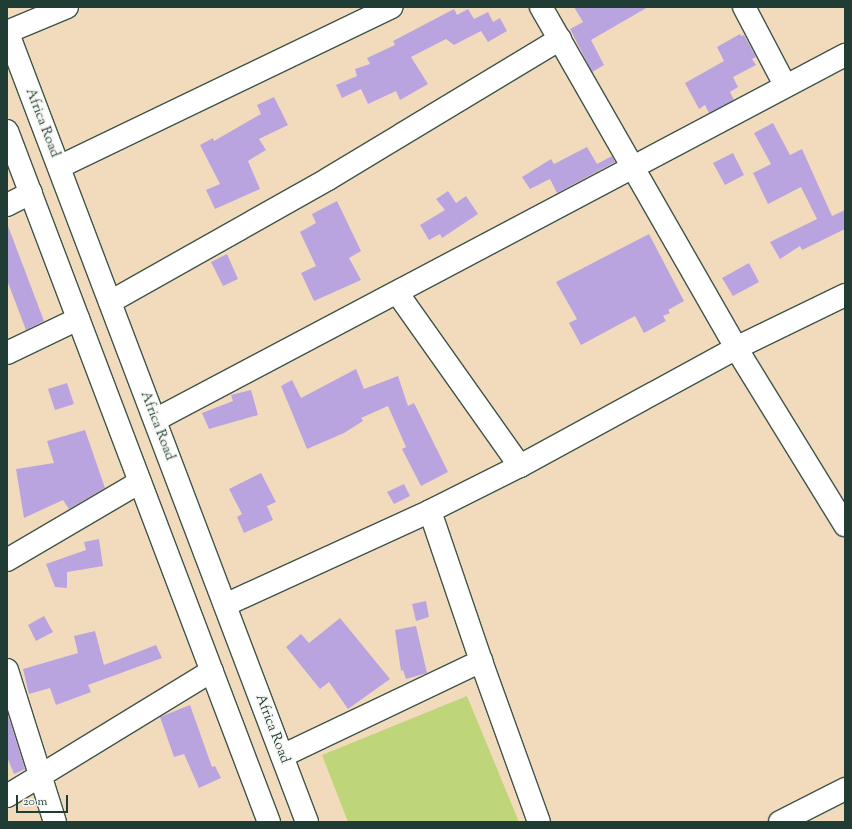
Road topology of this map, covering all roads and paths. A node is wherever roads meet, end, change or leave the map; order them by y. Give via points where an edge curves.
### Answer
1 (67, 7) edge
2 (392, 7) edge
3 (541, 7) edge
4 (744, 7) edge
5 (7, 31) edge
6 (560, 39) junction
7 (845, 55) edge
8 (785, 85) junction
9 (7, 131) edge
10 (632, 166) junction
11 (59, 167) junction
12 (31, 193) junction
13 (7, 204) edge
14 (398, 294) junction
15 (845, 295) edge
16 (110, 302) junction
17 (78, 319) junction
18 (736, 348) junction
19 (7, 353) edge
20 (155, 420) junction
21 (520, 466) junction
22 (140, 482) junction
23 (430, 511) junction
24 (842, 512) edge
25 (7, 560) edge
26 (225, 605) junction
27 (481, 661) junction
28 (7, 670) edge
29 (212, 671) junction
30 (282, 756) junction
31 (41, 776) junction
32 (845, 789) edge
33 (7, 796) edge
34 (55, 822) edge
35 (269, 822) edge
36 (307, 822) edge
37 (539, 822) edge
38 (780, 822) edge

1 - 5 street
2 - 11 street
3 - 6 street
4 - 8 street
5 - 11 street, Africa Road
6 - 10 street
6 - 16 street via 328,179
7 - 8 street
8 - 10 street
9 - 12 street
10 - 14 street
10 - 18 street
11 - 16 street, Africa Road
12 - 13 street
12 - 17 street
14 - 20 street
14 - 21 street
15 - 18 street
16 - 20 street, Africa Road
17 - 19 street
17 - 22 street
18 - 21 street
18 - 24 street
20 - 26 street, Africa Road
21 - 23 street
22 - 25 street
22 - 29 street
23 - 26 street
23 - 27 street
26 - 30 street, Africa Road
27 - 30 street
27 - 37 street
28 - 31 street
29 - 31 street
29 - 35 street
30 - 36 street, Africa Road
31 - 33 street
31 - 34 street
32 - 38 street

